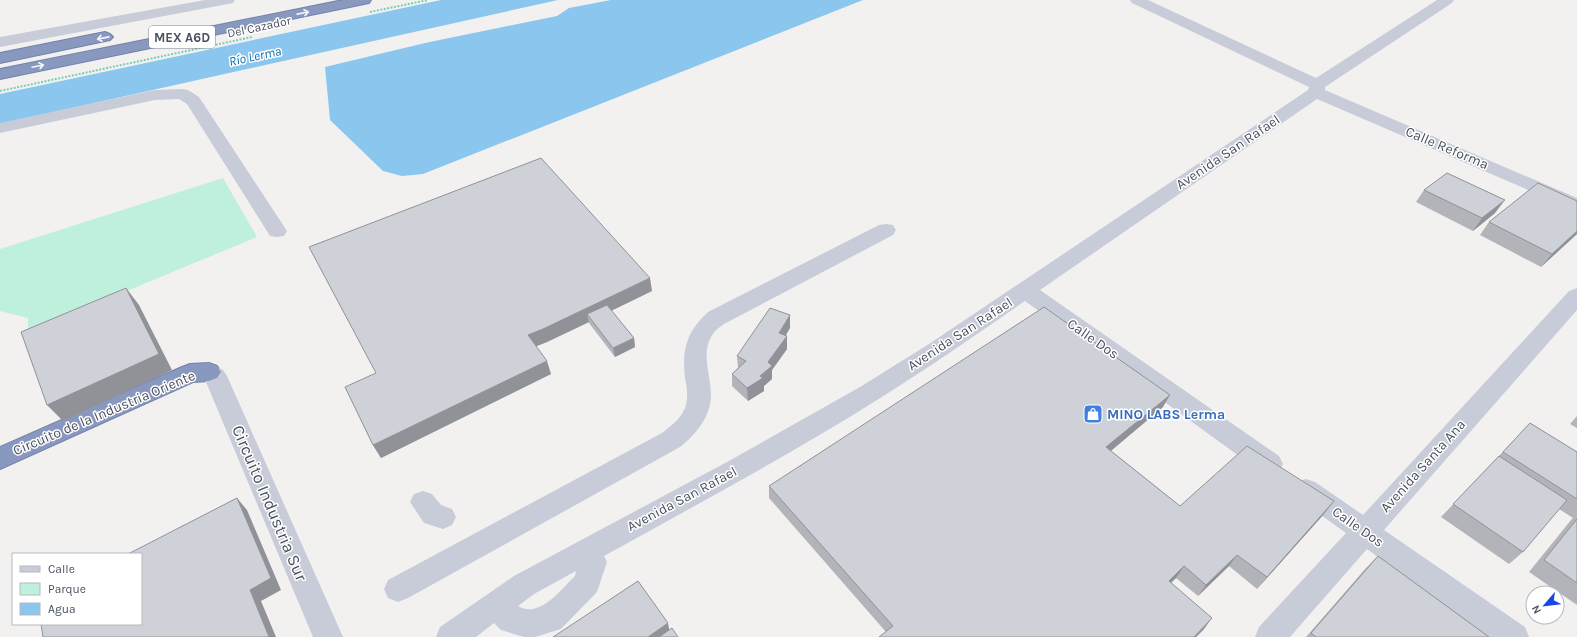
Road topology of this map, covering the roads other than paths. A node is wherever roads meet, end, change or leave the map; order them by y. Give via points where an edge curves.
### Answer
1 (228, 0) edge
2 (1137, 0) edge
3 (1447, 0) edge
4 (364, 7) edge
5 (241, 10) dead end
6 (0, 42) edge
7 (0, 58) edge
8 (0, 74) edge
9 (1317, 89) junction
10 (0, 128) edge
11 (1577, 205) edge
12 (886, 230) dead end
13 (277, 231) dead end
14 (1026, 291) junction
15 (1577, 296) edge
16 (209, 372) joint
17 (0, 458) edge
18 (1364, 531) junction
19 (587, 550) junction
20 (398, 588) dead end
21 (496, 604) junction
22 (328, 637) edge
23 (451, 637) edge
24 (1270, 637) edge
25 (1514, 637) edge

1 - 6 street
2 - 9 street, Calle Reforma
3 - 9 street, Avenida San Rafael
8 -> 4 highway, MEX A6D
5 -> 7 highway, MEX A6D
9 - 11 street, Calle Reforma
9 - 14 street, Avenida San Rafael
10 - 13 street via 134,98 182,94 193,100
12 - 20 street via 716,318 703,331 696,346 694,360 699,396 695,414 684,429 671,440
14 - 18 street, Calle Dos
14 - 19 street, Avenida San Rafael via 868,394 736,470
15 - 18 street, Avenida Santa Ana
16 - 17 highway, Circuito de la Industria Oriente via 190,373
16 - 22 street, Circuito Industria Sur via 215,376
18 - 24 street, Avenida Santa Ana
18 - 25 street, Calle Dos
19 - 21 street, Avenida San Rafael via 524,585
19 - 21 street via 593,562 587,583 551,619 530,624 511,620
21 - 23 street, Avenida San Rafael

